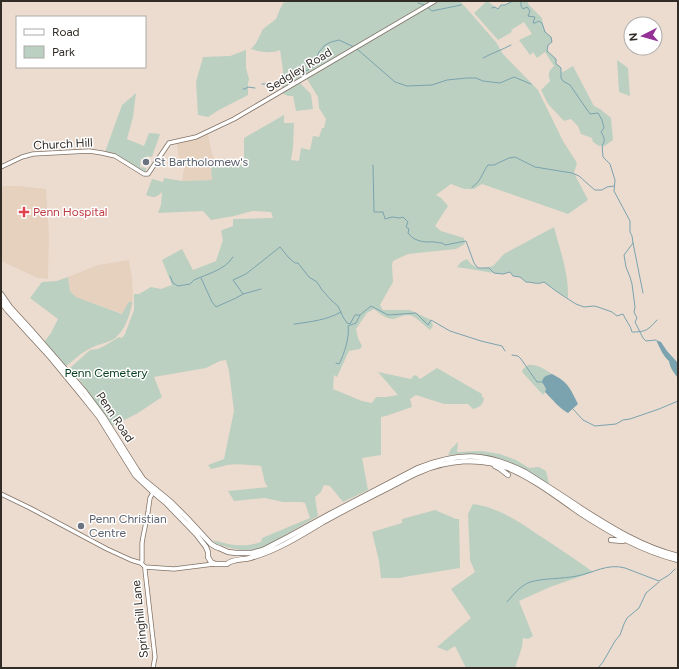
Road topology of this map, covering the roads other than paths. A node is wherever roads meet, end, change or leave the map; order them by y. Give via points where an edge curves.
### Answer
1 (434, 1) edge
2 (1, 167) edge
3 (147, 175) joint
4 (1, 294) edge
5 (1, 302) edge
6 (480, 461) junction
7 (508, 475) dead end
8 (154, 491) junction
9 (1, 494) edge
10 (611, 540) dead end
11 (627, 541) junction
12 (216, 547) junction
13 (228, 552) junction
14 (208, 555) junction
15 (678, 556) edge
16 (678, 560) edge
17 (229, 562) junction
18 (141, 563) junction
19 (215, 564) junction
20 (195, 566) junction
21 (145, 567) junction
22 (153, 668) edge

1 - 3 street, Sedgley Road via 227,123 196,137 169,143
2 - 3 street, Church Hill via 33,154 89,151 115,156
4 - 8 highway, Penn Road via 85,392 143,479
5 - 8 highway, Penn Road via 99,417 135,475
6 - 7 highway via 496,466
6 - 11 highway via 517,472
6 - 17 highway via 445,463 419,472 272,550
8 - 12 highway, Penn Road via 171,502 210,544
8 - 14 highway, Penn Road via 203,543
8 - 18 street, Springhill Lane via 150,498
9 - 18 street via 107,549
10 - 11 highway
11 - 16 highway via 656,554
12 - 13 highway
12 - 14 highway
13 - 15 highway via 252,553 263,550 418,468 446,459 469,456 490,458 516,467 619,532 642,544
13 - 17 highway
14 - 19 highway
14 - 20 street via 204,562
17 - 19 highway
18 - 21 street
19 - 20 street
20 - 21 street via 174,569
21 - 22 street, Springhill Lane

